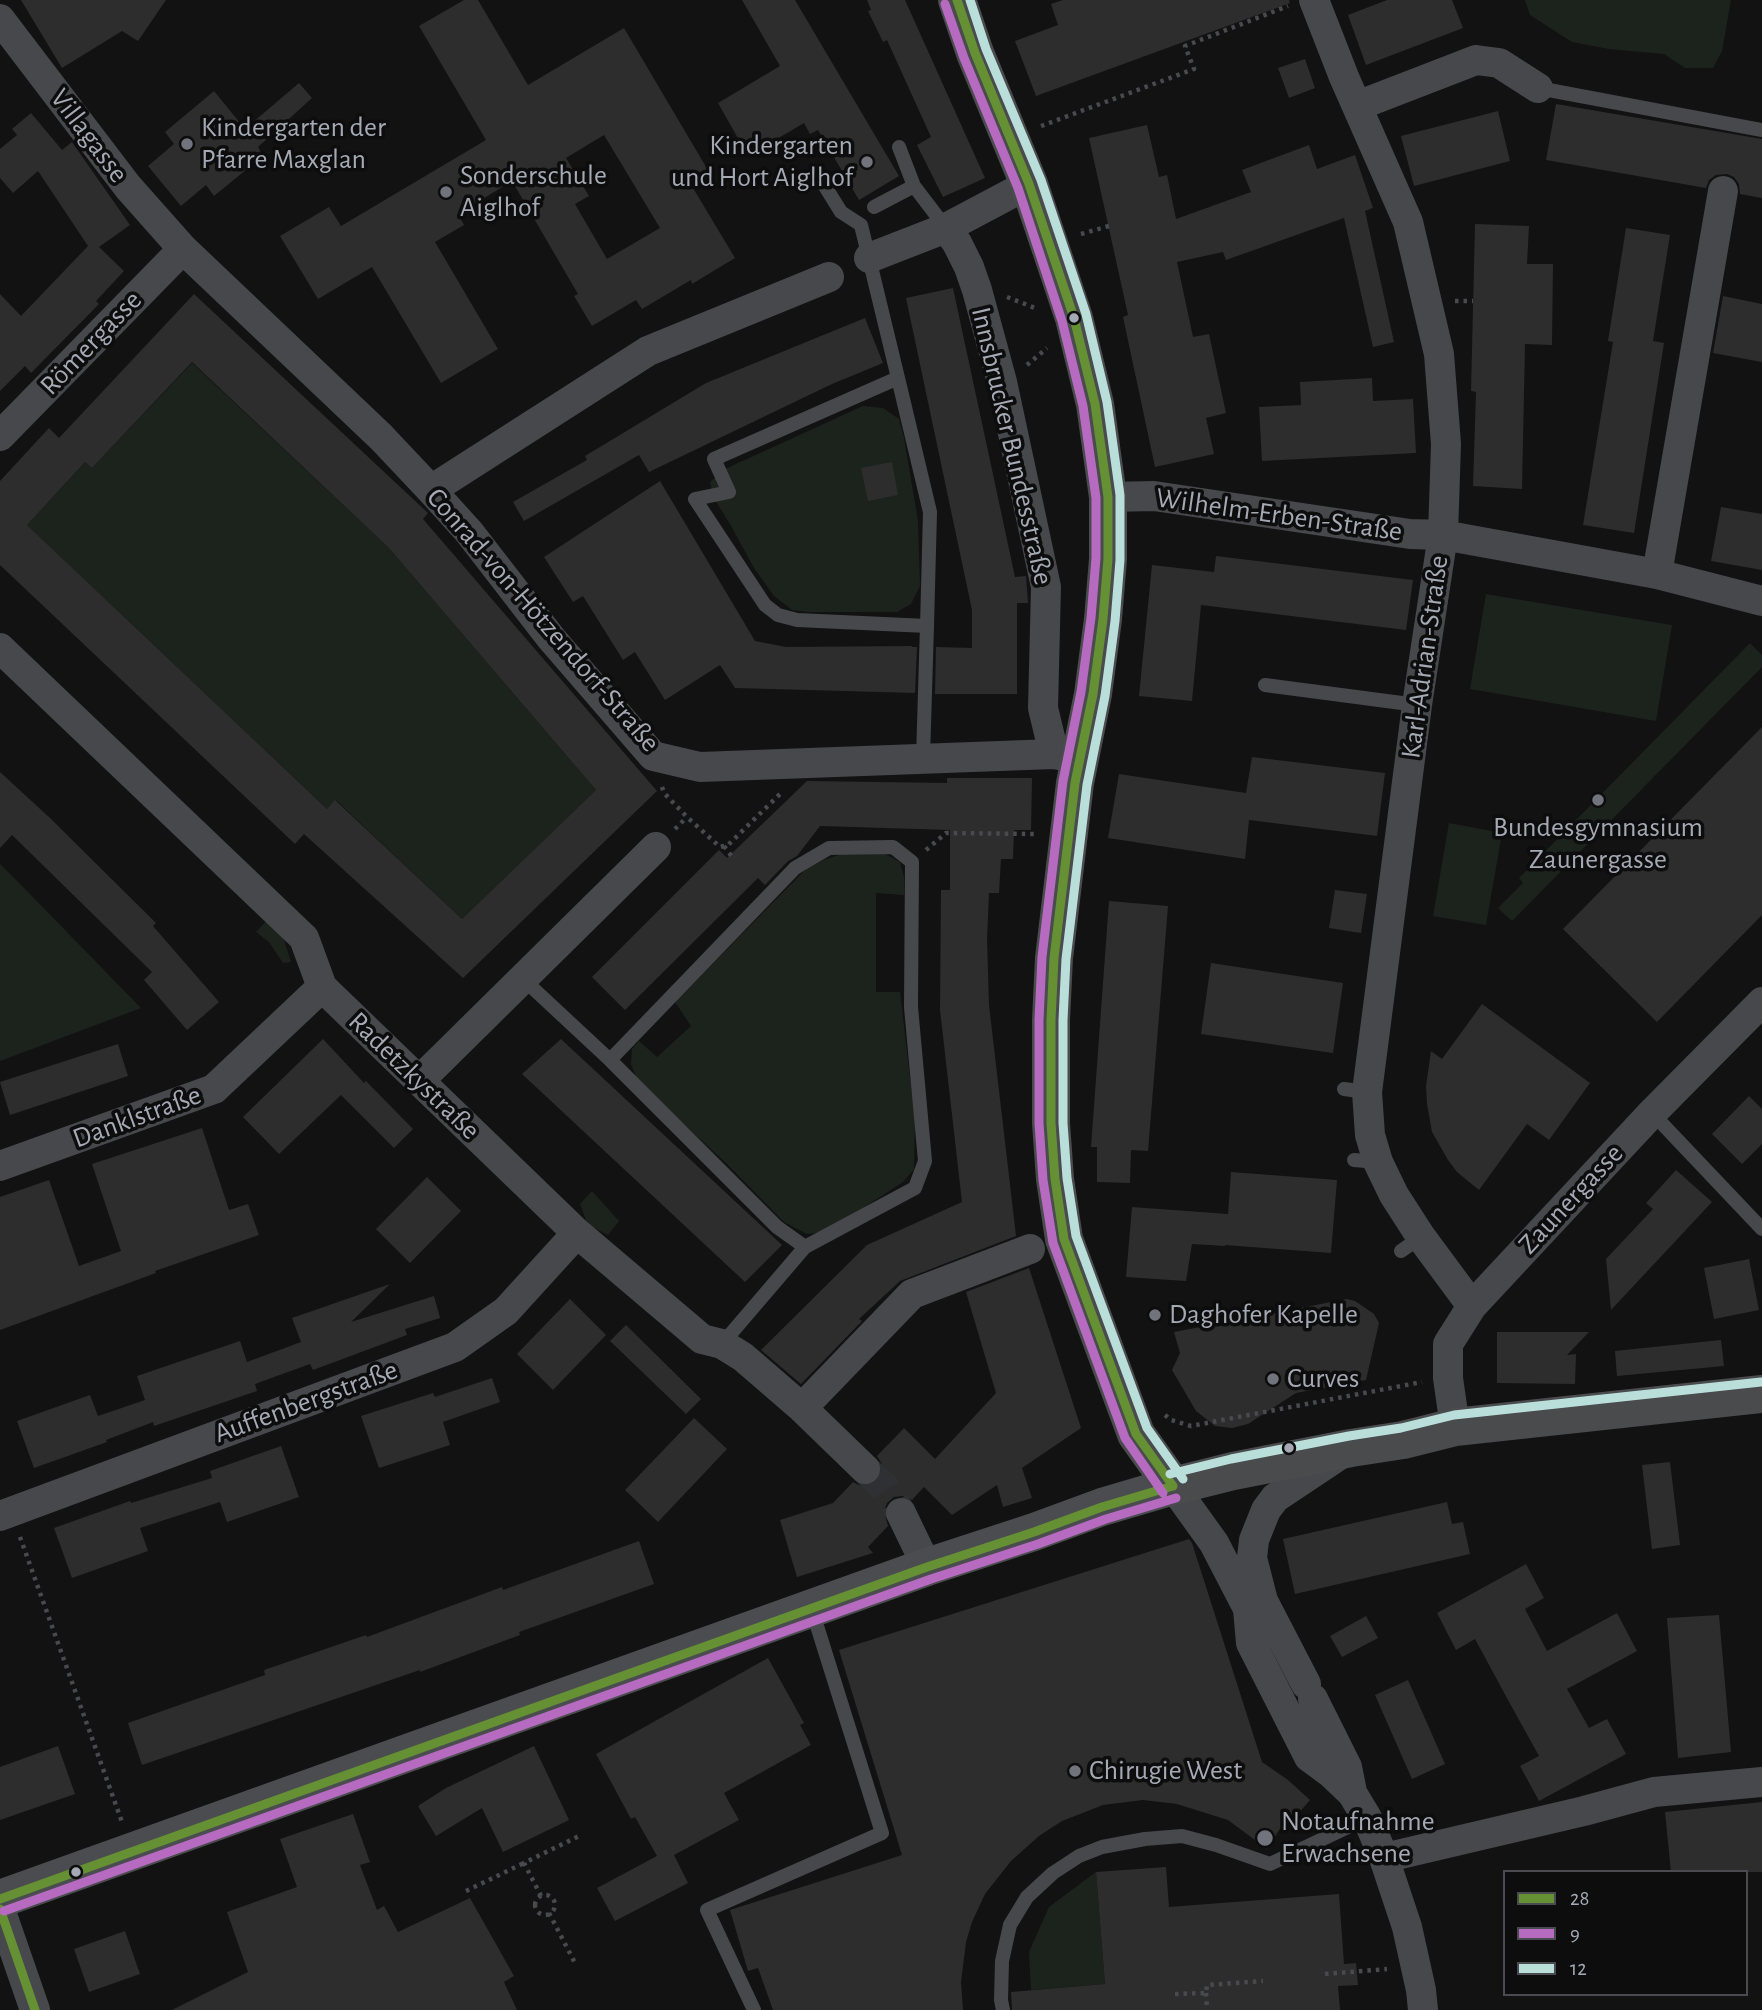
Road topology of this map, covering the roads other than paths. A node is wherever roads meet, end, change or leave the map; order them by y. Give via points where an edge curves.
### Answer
1 (957, 0) edge
2 (1306, 1) edge
3 (3, 30) edge
4 (1538, 89) joint
5 (1357, 106) junction
6 (1762, 130) edge
7 (899, 147) dead end
8 (818, 175) dead end
9 (1029, 184) junction
10 (914, 186) junction
11 (1723, 191) dead end
12 (874, 207) dead end
13 (946, 228) junction
14 (183, 249) junction
15 (869, 258) junction
16 (829, 277) dead end
17 (898, 379) junction
18 (0, 436) edge
19 (431, 490) junction
20 (1108, 497) junction
21 (1443, 535) junction
22 (1657, 574) junction
23 (1762, 601) edge
24 (927, 626) junction
25 (0, 648) edge
26 (1265, 685) dead end
27 (1417, 705) junction
28 (1067, 757) junction
29 (923, 758) junction
30 (656, 846) dead end
31 (523, 979) junction
32 (322, 987) junction
33 (1762, 1002) edge
34 (610, 1060) junction
35 (419, 1081) junction
36 (1652, 1113) junction
37 (0, 1166) edge
38 (1762, 1229) edge
39 (577, 1233) junction
40 (805, 1247) junction
41 (1030, 1249) dead end
42 (1472, 1306) junction
43 (722, 1344) junction
44 (1762, 1394) edge
45 (802, 1408) junction
46 (1455, 1427) junction
47 (1350, 1448) junction
48 (865, 1469) tunnel mouth
49 (1173, 1486) junction
50 (901, 1513) tunnel mouth
51 (6, 1514) edge
52 (927, 1567) junction
53 (1256, 1605) junction
54 (812, 1609) junction
55 (1762, 1782) edge
56 (1349, 1788) junction
57 (1384, 1858) junction
58 (0, 1899) edge
59 (0, 1909) edge
60 (35, 2010) edge
61 (754, 2010) edge
62 (1003, 2010) edge
63 (1423, 2010) edge

1 - 9 main road, Innsbrucker Bundesstraße
2 - 5 street, Karl-Adrian-Straße
3 - 14 street, Villagasse
4 - 5 street via 1499,63 1476,60
4 - 6 lane via 1735,130
5 - 21 street, Karl-Adrian-Straße via 1408,222 1439,355 1446,444
7 - 10 lane
8 - 15 lane via 841,212 862,225
9 - 13 street
9 - 20 main road, Innsbrucker Bundesstraße via 1077,330 1095,404
10 - 12 lane
10 - 13 lane
11 - 22 street
13 - 15 street
13 - 28 street, Innsbrucker Bundesstraße via 969,267 1002,383 1046,587 1043,708
14 - 18 street, Römergasse
14 - 19 street, Conrad-von-Hötzendorf-Straße
15 - 17 lane
16 - 19 street via 648,351
17 - 24 lane via 930,512
17 - 24 lane via 713,458 729,492 695,499 765,605 778,615 797,620
19 - 29 street, Conrad-von-Hötzendorf-Straße via 653,756 700,767
20 - 21 street, Wilhelm-Erben-Straße via 1154,496
20 - 28 main road, Innsbrucker Bundesstraße via 1108,559 1093,694
21 - 22 street, Wilhelm-Erben-Straße
21 - 27 street, Karl-Adrian-Straße
22 - 23 street, Wilhelm-Erben-Straße
24 - 29 lane
25 - 32 street, Radetzkystraße via 304,938
26 - 27 lane
27 - 42 street, Karl-Adrian-Straße via 1355,1091 1370,1135 1366,1161 1394,1195 1411,1244
28 - 29 street, Conrad-von-Hötzendorf-Straße
28 - 49 main road, Innsbrucker Bundesstraße via 1051,1020 1055,1179 1064,1238 1136,1434
30 - 31 street
31 - 34 lane
31 - 35 street
32 - 35 street, Radetzkystraße
32 - 37 street, Danklstraße via 214,1089
33 - 36 street, Zaunergasse
34 - 40 lane via 777,1227
34 - 40 lane via 795,868 829,848 893,847 912,862 911,1007 925,1161 915,1188
35 - 39 street, Radetzkystraße
36 - 38 lane
36 - 42 street, Zaunergasse
39 - 43 street, Radetzkystraße via 702,1339
39 - 51 street, Auffenbergstraße via 506,1311 455,1347
40 - 43 lane
41 - 45 street via 912,1294
42 - 46 street, Zaunergasse via 1448,1344
43 - 45 street, Radetzkystraße
44 - 46 main road
45 - 48 street, Radetzkystraße
46 - 47 main road
47 - 49 main road
47 - 53 street via 1275,1498 1266,1510 1252,1558
49 - 52 street
49 - 53 street
50 - 52 street
52 - 54 street
53 - 56 street
53 - 56 lane via 1291,1629 1344,1734
53 - 56 street via 1251,1643 1309,1756
54 - 58 street
54 - 61 lane via 882,1833 707,1910
55 - 57 street via 1654,1792
56 - 57 street
56 - 62 lane via 1270,1864 1182,1836 1102,1847 1079,1856 1027,1897 1010,1925 1002,1961
57 - 63 street via 1407,1927
59 - 60 street

